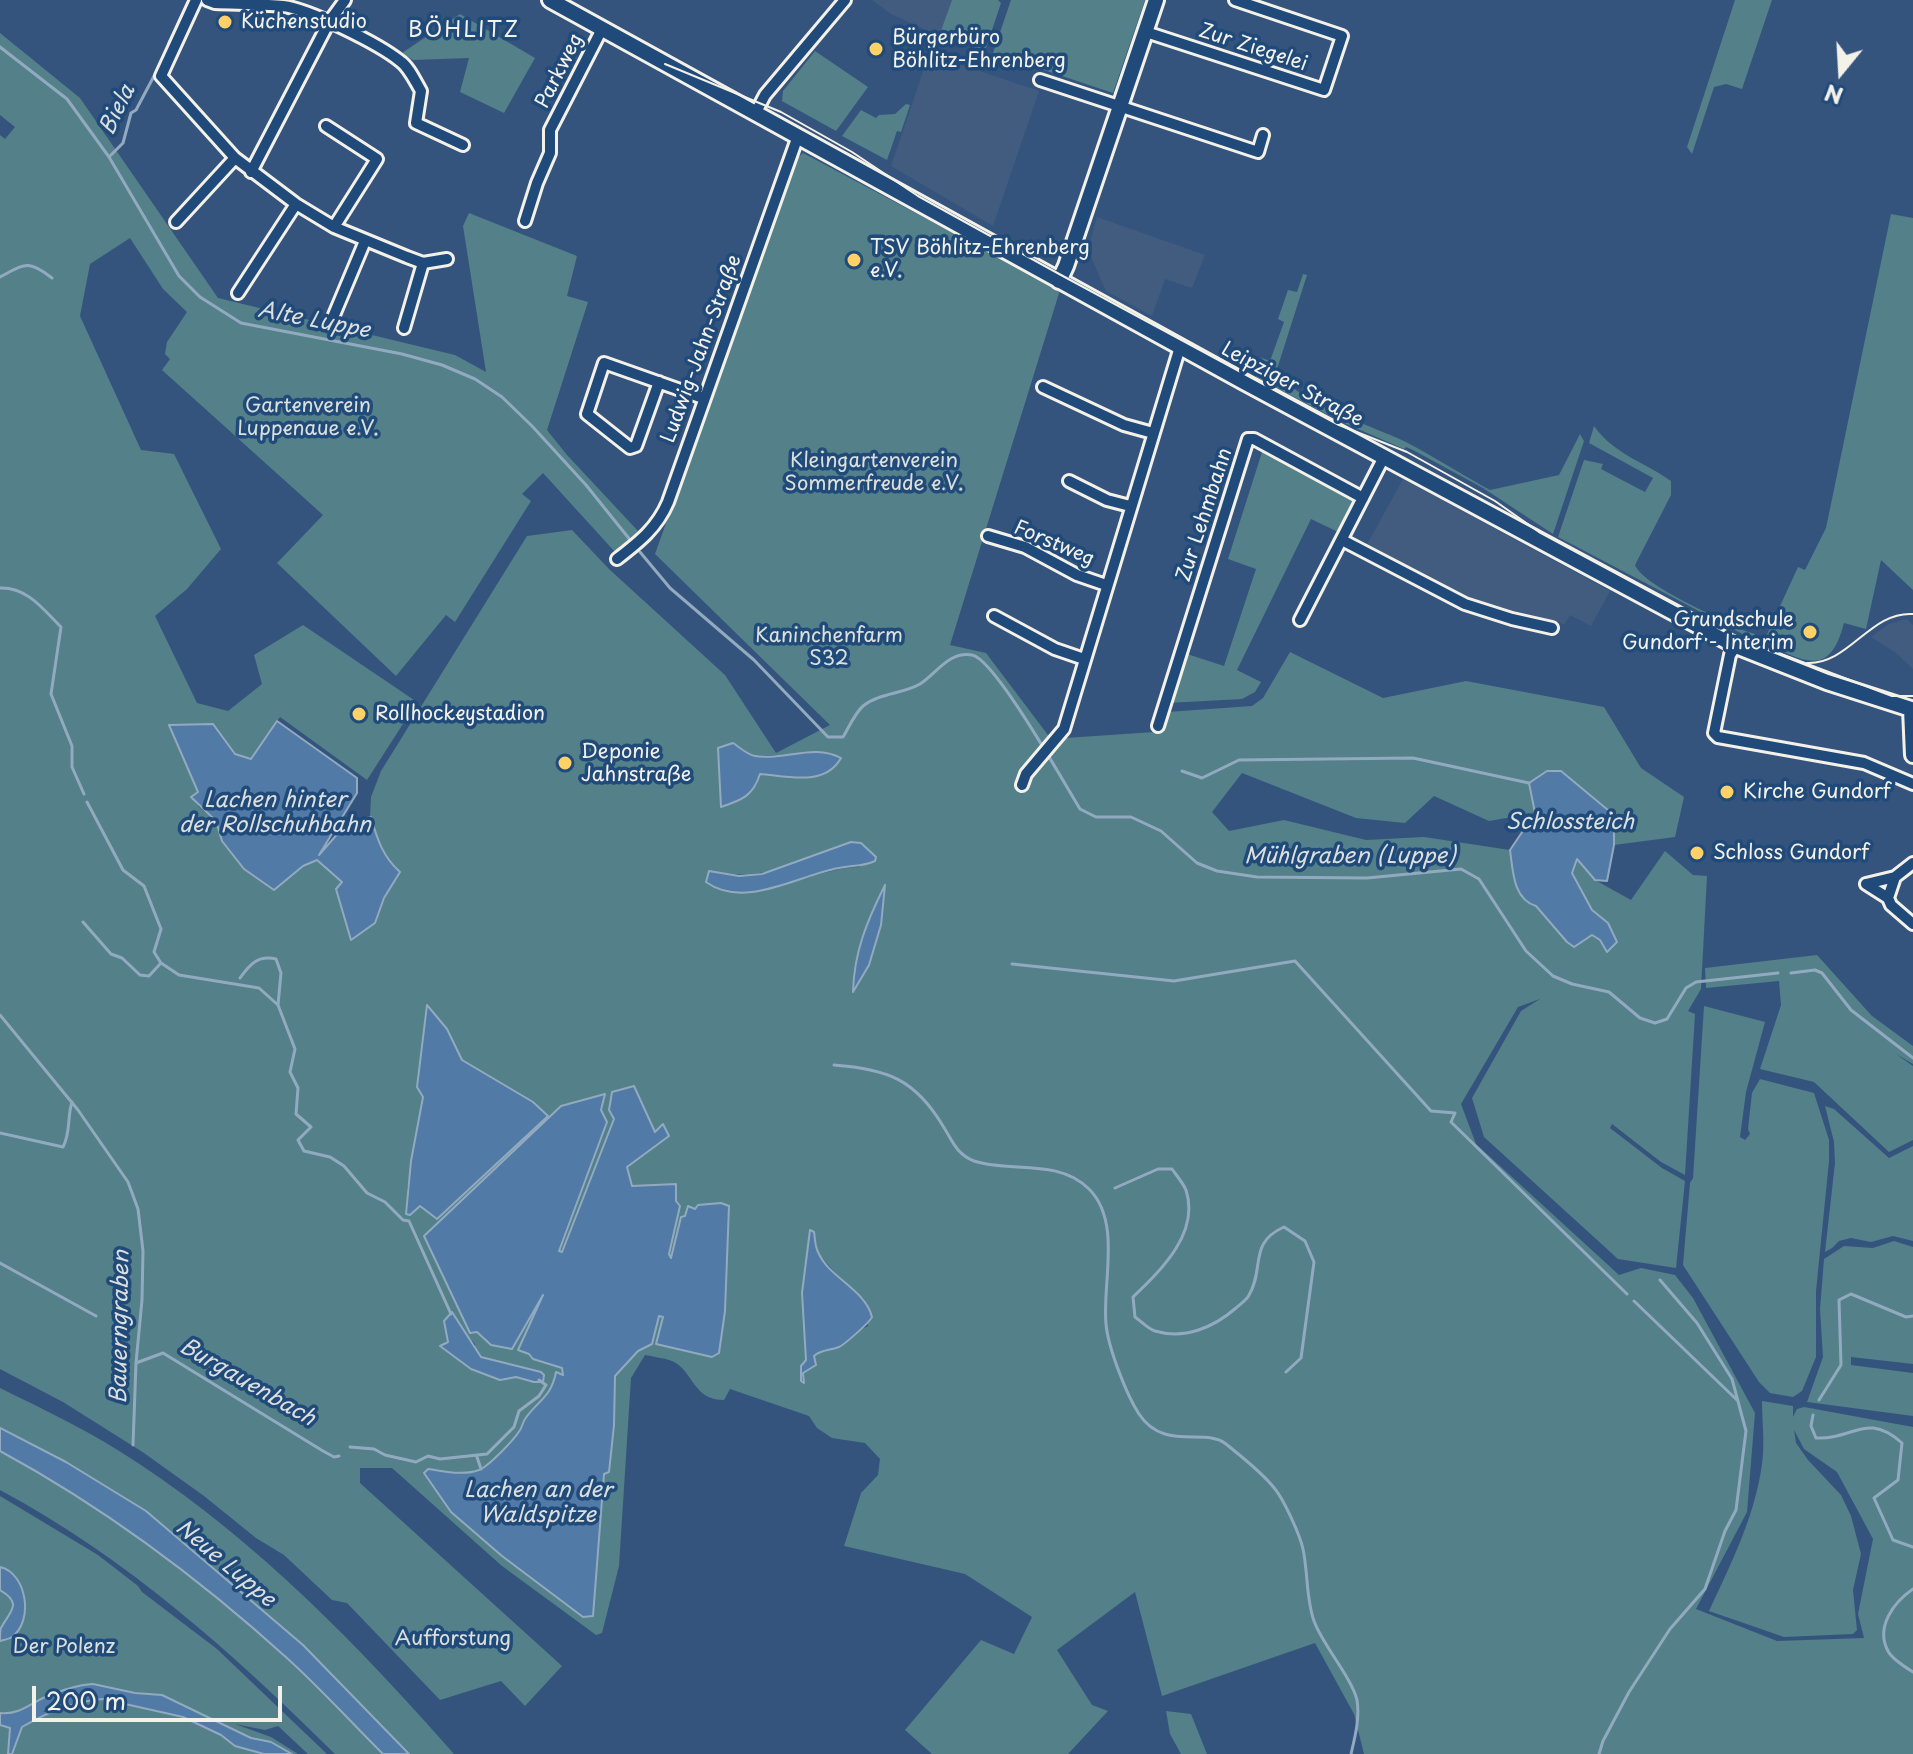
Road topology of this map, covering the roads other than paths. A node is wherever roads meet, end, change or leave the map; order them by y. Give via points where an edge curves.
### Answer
1 (196, 0) edge
2 (207, 0) edge
3 (345, 0) edge
4 (550, 0) edge
5 (845, 0) edge
6 (1156, 0) edge
7 (1235, 0) edge
8 (244, 2) edge
9 (329, 22) junction
10 (602, 29) junction
11 (1146, 32) junction
12 (1040, 80) dead end
13 (1120, 106) junction
14 (755, 114) junction
15 (326, 126) dead end
16 (1263, 135) dead end
17 (798, 136) junction
18 (463, 145) dead end
19 (235, 158) junction
20 (251, 172) junction
21 (296, 204) junction
22 (525, 221) dead end
23 (176, 222) dead end
24 (334, 227) junction
25 (365, 241) junction
26 (447, 259) dead end
27 (423, 263) junction
28 (1059, 281) junction
29 (238, 293) dead end
30 (334, 315) dead end
31 (404, 328) dead end
32 (1180, 347) junction
33 (659, 382) junction
34 (1043, 387) dead end
35 (703, 398) junction
36 (1153, 433) junction
37 (1384, 457) junction
38 (1069, 481) dead end
39 (1363, 498) junction
40 (1130, 506) junction
41 (988, 536) dead end
42 (1342, 540) junction
43 (617, 559) dead end
44 (1106, 585) junction
45 (994, 616) dead end
46 (1300, 620) dead end
47 (1552, 628) dead end
48 (1736, 646) junction
49 (1084, 659) junction
50 (1912, 709) edge
51 (1158, 726) dead end
52 (1913, 755) edge
53 (1913, 784) edge
54 (1022, 785) dead end
55 (1913, 863) edge
56 (1895, 877) junction
57 (1888, 898) junction
58 (1913, 924) edge

1 - 19 street via 161,76
2 - 8 street
3 - 9 street
4 - 10 street, Leipziger Straße
5 - 14 street
6 - 11 street
7 - 11 street, Zur Ziegelei via 1342,36 1324,90
8 - 9 street via 285,6
9 - 18 street via 403,62 421,91 416,123
9 - 20 street
10 - 14 street, Leipziger Straße
10 - 22 street, Parkweg via 550,130 550,153
11 - 13 street
12 - 13 street
13 - 16 street via 1258,152
13 - 28 street
14 - 17 street, Leipziger Straße
15 - 24 street via 377,159
17 - 28 street, Leipziger Straße
17 - 35 street, Ludwig-Jahn-Straße
19 - 20 street
19 - 23 street
20 - 21 street
21 - 24 street
21 - 29 street
24 - 25 street
25 - 27 street
25 - 30 street
26 - 27 street
27 - 31 street
28 - 32 street, Leipziger Straße
32 - 36 street, Forstweg
32 - 37 street, Leipziger Straße
33 - 33 street via 604,363 587,414 630,448 636,446
33 - 35 street
34 - 36 street
35 - 43 street, Ludwig-Jahn-Straße via 661,519
36 - 40 street, Forstweg
37 - 39 street
37 - 48 street, Leipziger Straße
38 - 40 street
39 - 42 street
39 - 51 street, Zur Lehmbahn via 1248,439
40 - 44 street, Forstweg
41 - 44 street, Forstweg via 1025,547
42 - 46 street
42 - 47 street via 1465,604
44 - 49 street, Forstweg
45 - 49 street
48 - 50 street, Leipziger Straße
48 - 53 street via 1714,733 1718,737 1864,763
49 - 54 street, Forstweg via 1064,729
50 - 52 street
55 - 56 street
56 - 57 street
56 - 57 street via 1866,884
57 - 58 street

